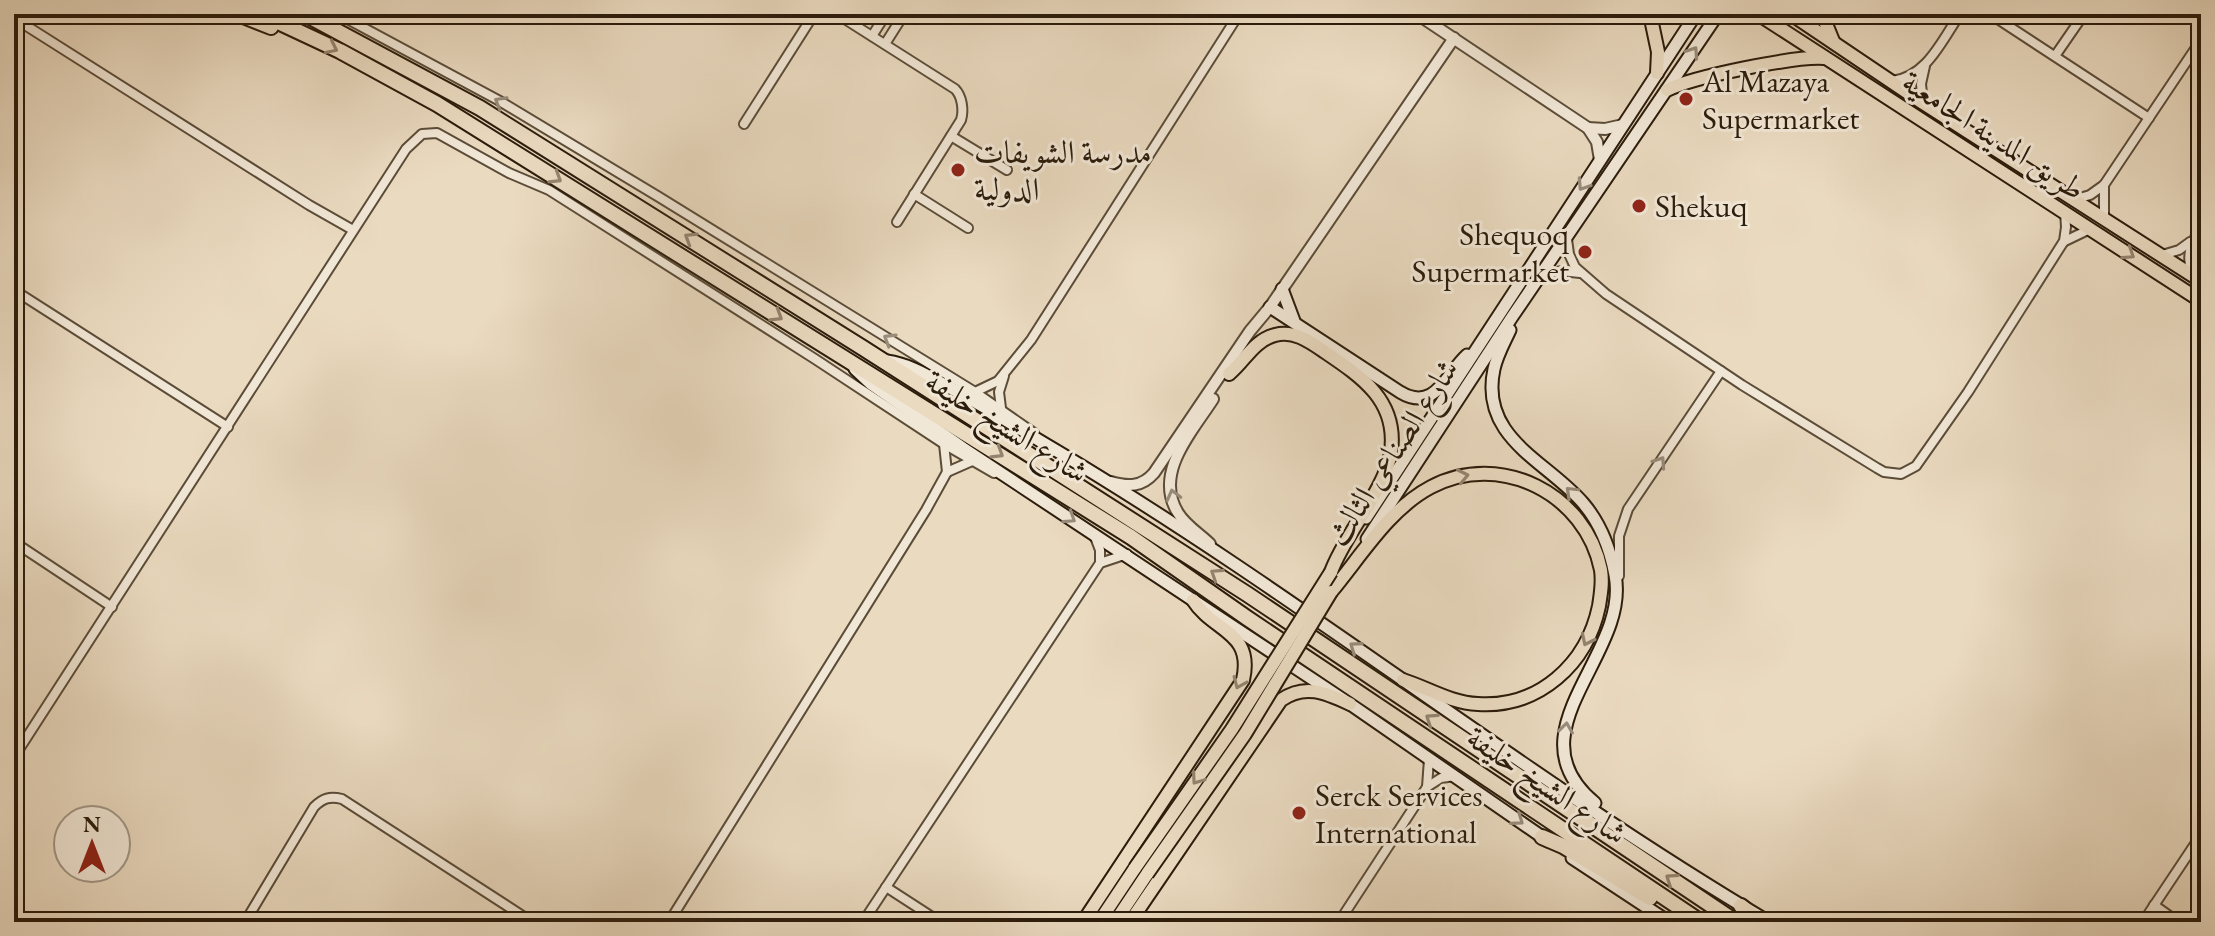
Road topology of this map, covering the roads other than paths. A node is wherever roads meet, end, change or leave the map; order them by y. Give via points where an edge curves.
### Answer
1 (238, 14) edge
2 (261, 14) edge
3 (338, 14) edge
4 (814, 14) edge
5 (837, 14) edge
6 (886, 14) edge
7 (904, 14) edge
8 (1239, 14) edge
9 (1417, 14) edge
10 (1650, 14) edge
11 (1696, 14) edge
12 (1718, 14) edge
13 (1758, 14) edge
14 (1791, 14) edge
15 (1822, 14) edge
16 (1960, 14) edge
17 (1990, 14) edge
18 (2084, 14) edge
19 (2190, 14) edge
20 (307, 15) edge
21 (14, 18) edge
22 (2201, 22) edge
23 (293, 29) junction
24 (872, 36) junction
25 (1454, 38) junction
26 (2201, 40) edge
27 (1834, 43) junction
28 (885, 44) junction
29 (2055, 56) junction
30 (1826, 59) junction
31 (1925, 65) junction
32 (1657, 73) junction
33 (1890, 82) junction
34 (1667, 90) junction
35 (1923, 103) junction
36 (2149, 118) junction
37 (744, 124) dead end
38 (1623, 125) junction
39 (1588, 128) junction
40 (951, 136) junction
41 (571, 146) junction
42 (1600, 160) junction
43 (574, 165) junction
44 (1007, 170) dead end
45 (2005, 172) junction
46 (2104, 185) junction
47 (914, 194) junction
48 (2068, 197) junction
49 (2065, 212) junction
50 (2104, 219) junction
51 (897, 222) dead end
52 (968, 228) dead end
53 (2201, 228) edge
54 (2090, 229) junction
55 (353, 230) junction
56 (1567, 239) junction
57 (2193, 239) junction
58 (2064, 241) junction
59 (2162, 255) junction
60 (1580, 273) junction
61 (710, 274) junction
62 (1542, 275) junction
63 (688, 278) junction
64 (2196, 278) edge
65 (1282, 289) junction
66 (14, 290) edge
67 (2201, 301) edge
68 (1267, 311) junction
69 (1512, 317) junction
70 (1294, 322) junction
71 (1478, 348) junction
72 (847, 360) junction
73 (882, 360) junction
74 (1721, 371) junction
75 (1229, 374) junction
76 (1004, 375) junction
77 (975, 392) junction
78 (1001, 408) junction
79 (228, 427) junction
80 (944, 444) junction
81 (1046, 445) junction
82 (972, 461) junction
83 (947, 472) junction
84 (1003, 474) junction
85 (1106, 480) junction
86 (1381, 509) junction
87 (1092, 533) junction
88 (14, 542) edge
89 (1127, 554) junction
90 (1220, 554) junction
91 (1100, 563) junction
92 (1617, 584) junction
93 (1193, 600) junction
94 (112, 607) junction
95 (1403, 680) junction
96 (1350, 704) junction
97 (14, 757) edge
98 (1429, 759) junction
99 (1455, 776) junction
100 (1427, 787) junction
101 (1632, 835) junction
102 (2201, 835) edge
103 (1542, 837) junction
104 (1141, 871) junction
105 (886, 887) junction
106 (2154, 905) junction
107 (1741, 906) junction
108 (1687, 912) junction
109 (245, 922) edge
110 (532, 922) edge
111 (669, 922) edge
112 (863, 922) edge
113 (940, 922) edge
114 (1083, 922) edge
115 (1099, 922) edge
116 (1115, 922) edge
117 (1130, 922) edge
118 (1339, 922) edge
119 (1669, 922) edge
120 (1701, 922) edge
121 (1736, 922) edge
122 (1760, 922) edge
123 (1769, 922) edge
124 (2143, 922) edge
125 (2178, 922) edge

1 - 23 highway
2 - 23 highway, شارع الشيخ خليفة
41 -> 3 street via 498,100
4 - 37 street
5 - 24 street
6 - 24 street
7 - 28 street
8 - 76 street via 1070,281
9 - 25 street
10 - 32 main road
11 - 32 main road, شارع الصناعي الثالث
34 -> 12 main road, شارع الصناعي الثالث
13 - 30 main road, طريق المدينة الجامعية
14 - 27 main road, طريق المدينة الجامعية
15 - 27 main road
16 - 31 street
17 - 29 street
18 - 29 street
19 - 22 street
20 - 43 highway, شارع الشيخ خليفة via 451,91
21 - 55 street
23 -> 61 highway, شارع الشيخ خليفة via 437,104
24 - 28 street
25 - 39 street
25 - 65 street
26 - 36 street
27 - 33 main road, طريق المدينة الجامعية
28 - 40 street via 958,92 962,116
29 - 36 street
30 - 34 main road via 1787,62
30 - 45 main road, طريق المدينة الجامعية
31 - 33 street via 1910,77
31 - 35 street
32 - 38 main road, شارع الصناعي الثالث
33 - 35 main road, طريق المدينة الجامعية
34 - 56 main road, شارع الصناعي الثالث
35 - 48 main road, طريق المدينة الجامعية
36 - 46 street
38 - 39 street
38 - 42 main road, شارع الصناعي الثالث
39 - 42 street
40 - 44 street
40 - 47 street
41 - 43 highway
77 -> 41 street
42 -> 71 main road, شارع الصناعي الثالث
73 -> 43 highway, شارع الشيخ خليفة
45 - 48 main road via 2013,167
45 - 49 main road, طريق المدينة الجامعية
46 - 48 street via 2090,195
46 - 50 street
47 - 51 street
47 - 52 street
48 - 50 main road, طريق المدينة الجامعية
49 - 54 main road, طريق المدينة الجامعية
49 - 58 street
50 - 59 main road, طريق المدينة الجامعية
53 - 57 street
54 - 58 street
54 -> 67 main road, طريق المدينة الجامعية
55 - 63 street via 414,139 429,132 549,190
55 - 79 street
56 - 60 street
56 - 62 main road, شارع الصناعي الثالث
57 - 59 street
57 - 64 street via 2188,257
58 - 74 street via 1968,392 1916,466 1901,474 1884,472
59 - 64 main road, طريق المدينة الجامعية
60 - 62 street
60 - 74 street
61 - 63 highway
61 -> 72 highway, شارع الشيخ خليفة
62 - 69 main road, شارع الصناعي الثالث
63 - 80 street
65 - 68 street
65 - 70 main road
66 - 79 street
68 - 70 main road
68 - 75 street
68 - 85 street via 1151,477 1131,486
69 - 86 main road, شارع الصناعي الثالث
92 -> 69 main road via 1602,531 1585,505 1513,442 1500,421 1493,375
70 - 71 main road via 1413,398 1434,394
71 - 86 main road, شارع الصناعي الثالث
72 - 84 main road via 871,384
72 -> 108 highway, شارع الشيخ خليفة via 1131,537
73 - 81 main road via 926,374
121 -> 73 highway, شارع الشيخ خليفة via 1234,586
92 -> 74 street via 1619,536 1628,509
75 - 86 main road via 1255,345 1284,334 1309,341 1367,381 1386,411 1392,438
90 -> 75 street via 1179,514 1169,482 1175,459
76 - 77 street
76 - 78 street
77 - 78 street
78 - 81 street
79 - 94 street
80 - 82 street
80 - 83 street
81 - 85 main road
82 - 83 street
82 - 84 street
83 - 111 street
84 -> 87 main road
85 - 90 main road
86 -> 95 main road via 1458,476 1489,473 1523,479 1568,507 1597,555 1603,588 1582,651 1559,678 1528,696 1467,703
86 - 104 main road, شارع الصناعي الثالث, bridge via 1245,734
86 -> 104 main road, شارع الصناعي الثالث, bridge via 1344,540 1331,572
87 - 89 main road
87 - 91 street
88 - 94 street
89 - 91 street
89 - 93 main road
95 -> 90 main road
91 - 105 street
101 -> 92 main road via 1579,786 1568,764 1564,737 1574,697 1612,623
93 - 96 main road
93 -> 114 main road via 1236,639 1245,663 1243,680
94 - 97 street
95 - 101 main road
96 - 98 main road
96 - 117 main road via 1312,690 1281,700
98 - 99 main road
98 - 100 street
99 - 100 street
99 -> 103 main road
100 - 118 street
101 - 107 main road
102 - 106 street
103 - 108 highway via 1652,900
103 - 119 main road
104 - 115 main road, شارع الصناعي الثالث
104 - 116 main road, شارع الصناعي الثالث
105 - 112 street
105 - 113 street
106 - 124 street
106 - 125 street
107 - 122 highway
107 - 123 main road
108 - 120 highway, شارع الشيخ خليفة
109 - 110 street via 314,807 335,797

